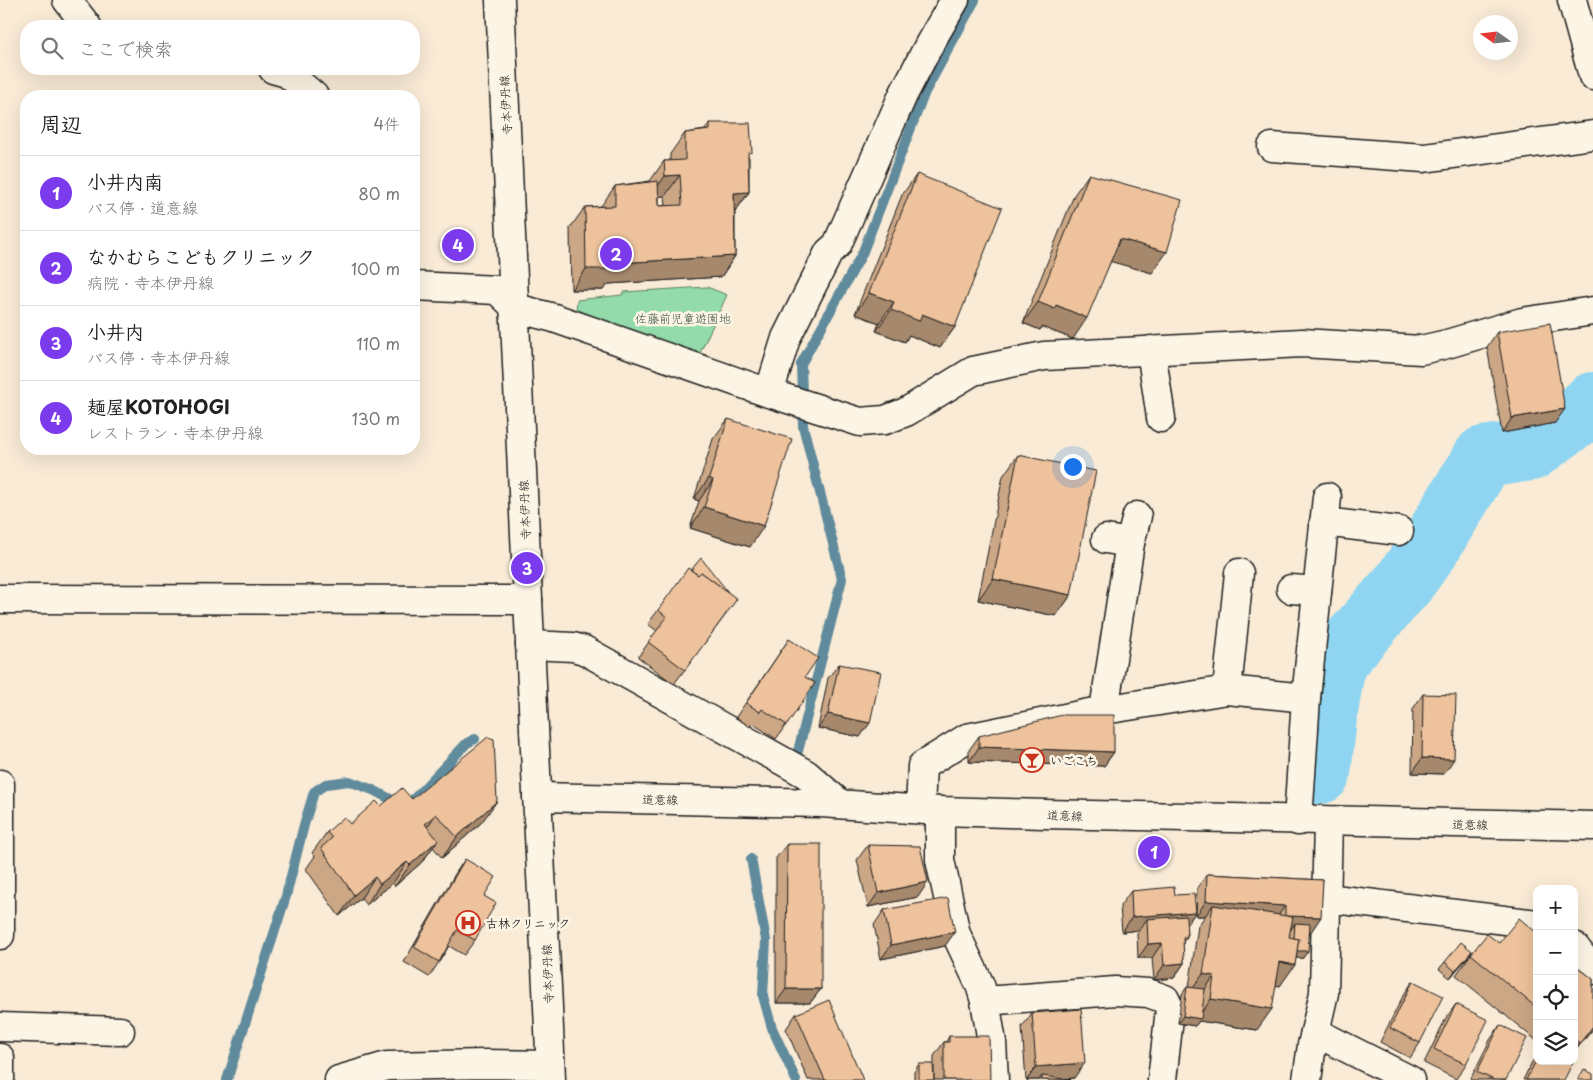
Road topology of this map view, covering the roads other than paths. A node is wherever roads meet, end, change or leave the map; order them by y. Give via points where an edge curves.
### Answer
1 (67, 0) edge
2 (500, 0) edge
3 (955, 0) edge
4 (1572, 0) edge
5 (82, 20) edge
6 (289, 75) edge
7 (1593, 76) edge
8 (307, 90) edge
9 (1593, 135) edge
10 (1272, 147) dead end
11 (420, 286) edge
12 (516, 308) junction
13 (1593, 311) edge
14 (1151, 350) junction
15 (769, 393) junction
16 (1161, 418) dead end
17 (1137, 516) dead end
18 (1399, 531) dead end
19 (1239, 572) dead end
20 (0, 599) edge
21 (528, 600) junction
22 (530, 645) junction
23 (1227, 690) junction
24 (1306, 698) junction
25 (1104, 710) junction
26 (0, 784) edge
27 (537, 797) junction
28 (839, 804) junction
29 (930, 810) junction
30 (1298, 821) junction
31 (1328, 822) junction
32 (1593, 826) edge
33 (1326, 898) junction
34 (1533, 924) edge
35 (0, 935) edge
36 (1578, 951) edge
37 (1593, 970) edge
38 (985, 1001) junction
39 (0, 1027) edge
40 (120, 1032) dead end
41 (1315, 1032) junction
42 (0, 1058) edge
43 (550, 1073) edge
44 (0, 1080) edge
45 (339, 1080) edge
46 (994, 1080) edge
47 (1162, 1080) edge
48 (1307, 1080) edge
49 (1410, 1080) edge

1 - 5 street
2 - 12 street, 寺本伊丹線
3 - 15 street via 903,95 837,244 829,252 786,338
4 - 7 street
6 - 8 street
9 - 10 street via 1424,158
11 - 12 street via 497,290
12 - 15 street via 554,318
12 - 21 street, 寺本伊丹線
13 - 14 street via 1522,322 1421,350 1302,343
14 - 15 street via 1044,356 973,371 906,412 884,420 860,422
14 - 16 street
17 - 25 street via 1118,541
18 - 24 street via 1325,510 1304,590
19 - 23 street
20 - 21 street
21 - 22 street, 寺本伊丹線
22 - 27 street, 寺本伊丹線
22 - 28 street via 584,650 806,774
23 - 24 street
23 - 25 street
24 - 30 street
25 - 29 street via 968,738 922,766
26 - 35 street
27 - 28 street, 道意線
27 - 43 street, 寺本伊丹線
28 - 29 street, 道意線
29 - 30 street, 道意線
29 - 38 street via 956,934
30 - 31 street, 道意線
31 - 32 street, 道意線
31 - 33 street
33 - 34 street
33 - 41 street via 1324,992
36 - 37 street
38 - 46 street
38 - 47 street via 1115,991 1148,993 1165,999 1170,1009
39 - 40 street
41 - 48 street
41 - 49 street
42 - 44 street
43 - 45 street via 486,1064 387,1066

